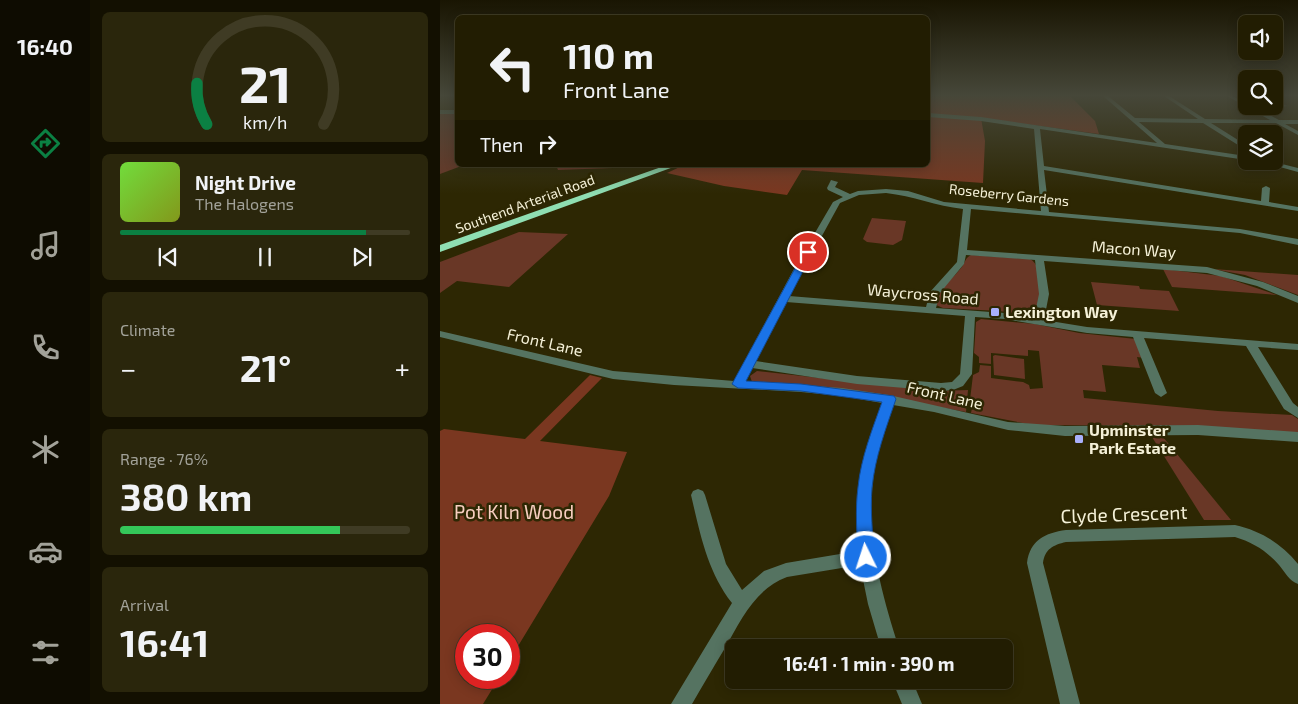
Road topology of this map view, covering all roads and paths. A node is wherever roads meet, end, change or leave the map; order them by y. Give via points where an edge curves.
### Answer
1 (1037, 128) edge
2 (1043, 129) edge
3 (1144, 129) edge
4 (1217, 129) edge
5 (1238, 143) edge
6 (1162, 146) junction
7 (1238, 157) edge
8 (1283, 166) edge
9 (656, 167) edge
10 (669, 167) edge
11 (1040, 167) junction
12 (1298, 170) edge
13 (834, 182) dead end
14 (1266, 188) dead end
15 (848, 196) junction
16 (1265, 203) junction
17 (967, 207) junction
18 (1298, 208) edge
19 (1045, 214) junction
20 (1298, 242) edge
21 (440, 243) edge
22 (440, 249) edge
23 (964, 252) junction
24 (1039, 257) junction
25 (783, 299) junction
26 (1298, 300) edge
27 (930, 310) junction
28 (970, 314) junction
29 (1039, 321) junction
30 (440, 334) edge
31 (1137, 334) junction
32 (1250, 343) junction
33 (1298, 347) edge
34 (750, 364) junction
35 (738, 384) junction
36 (1161, 393) dead end
37 (889, 399) junction
38 (1298, 414) edge
39 (1298, 437) edge
40 (698, 495) dead end
41 (866, 557) junction
42 (1298, 576) edge
43 (742, 602) junction
44 (888, 639) edge
45 (906, 689) edge
46 (681, 704) edge
47 (912, 704) edge
48 (1070, 704) edge

1 - 11 street
2 - 6 street
3 - 6 street
4 - 5 street
6 - 7 street
8 - 12 street
9 - 21 highway, Southend Arterial Road
10 - 22 highway, Southend Arterial Road
11 - 16 street
11 - 19 street
13 - 15 street via 831,188
14 - 16 street
15 - 17 street, Roseberry Gardens via 868,191 892,191
15 - 25 street via 836,202
16 - 18 street
17 - 19 street, Roseberry Gardens
17 - 23 street
19 - 20 street, Roseberry Gardens via 1240,231
23 - 24 street, Macon Way
23 - 27 street via 957,268 935,292
24 - 26 street, Macon Way via 1207,270 1260,284
24 - 29 street via 1044,294
25 - 27 street, Waycross Road
25 - 34 street
27 - 28 street, Waycross Road
28 - 29 street, Waycross Road
28 - 34 street via 965,377 952,386 857,380
29 - 31 street, Waycross Road via 1087,330
30 - 35 street, Front Lane via 613,375
31 - 32 street, Waycross Road
31 - 36 street
32 - 33 street, Waycross Road
32 - 38 street via 1288,406
34 - 35 street
35 - 37 street, Front Lane
37 - 39 street, Front Lane via 1008,426 1056,430 1198,430
37 - 41 street via 872,450 865,486
40 - 43 street via 717,566
41 - 43 street via 786,570 756,586
41 - 44 street
42 - 48 street, Clyde Crescent via 1275,549 1248,534 1235,531 1066,536 1046,541 1036,554 1036,563
43 - 46 street
45 - 47 street

